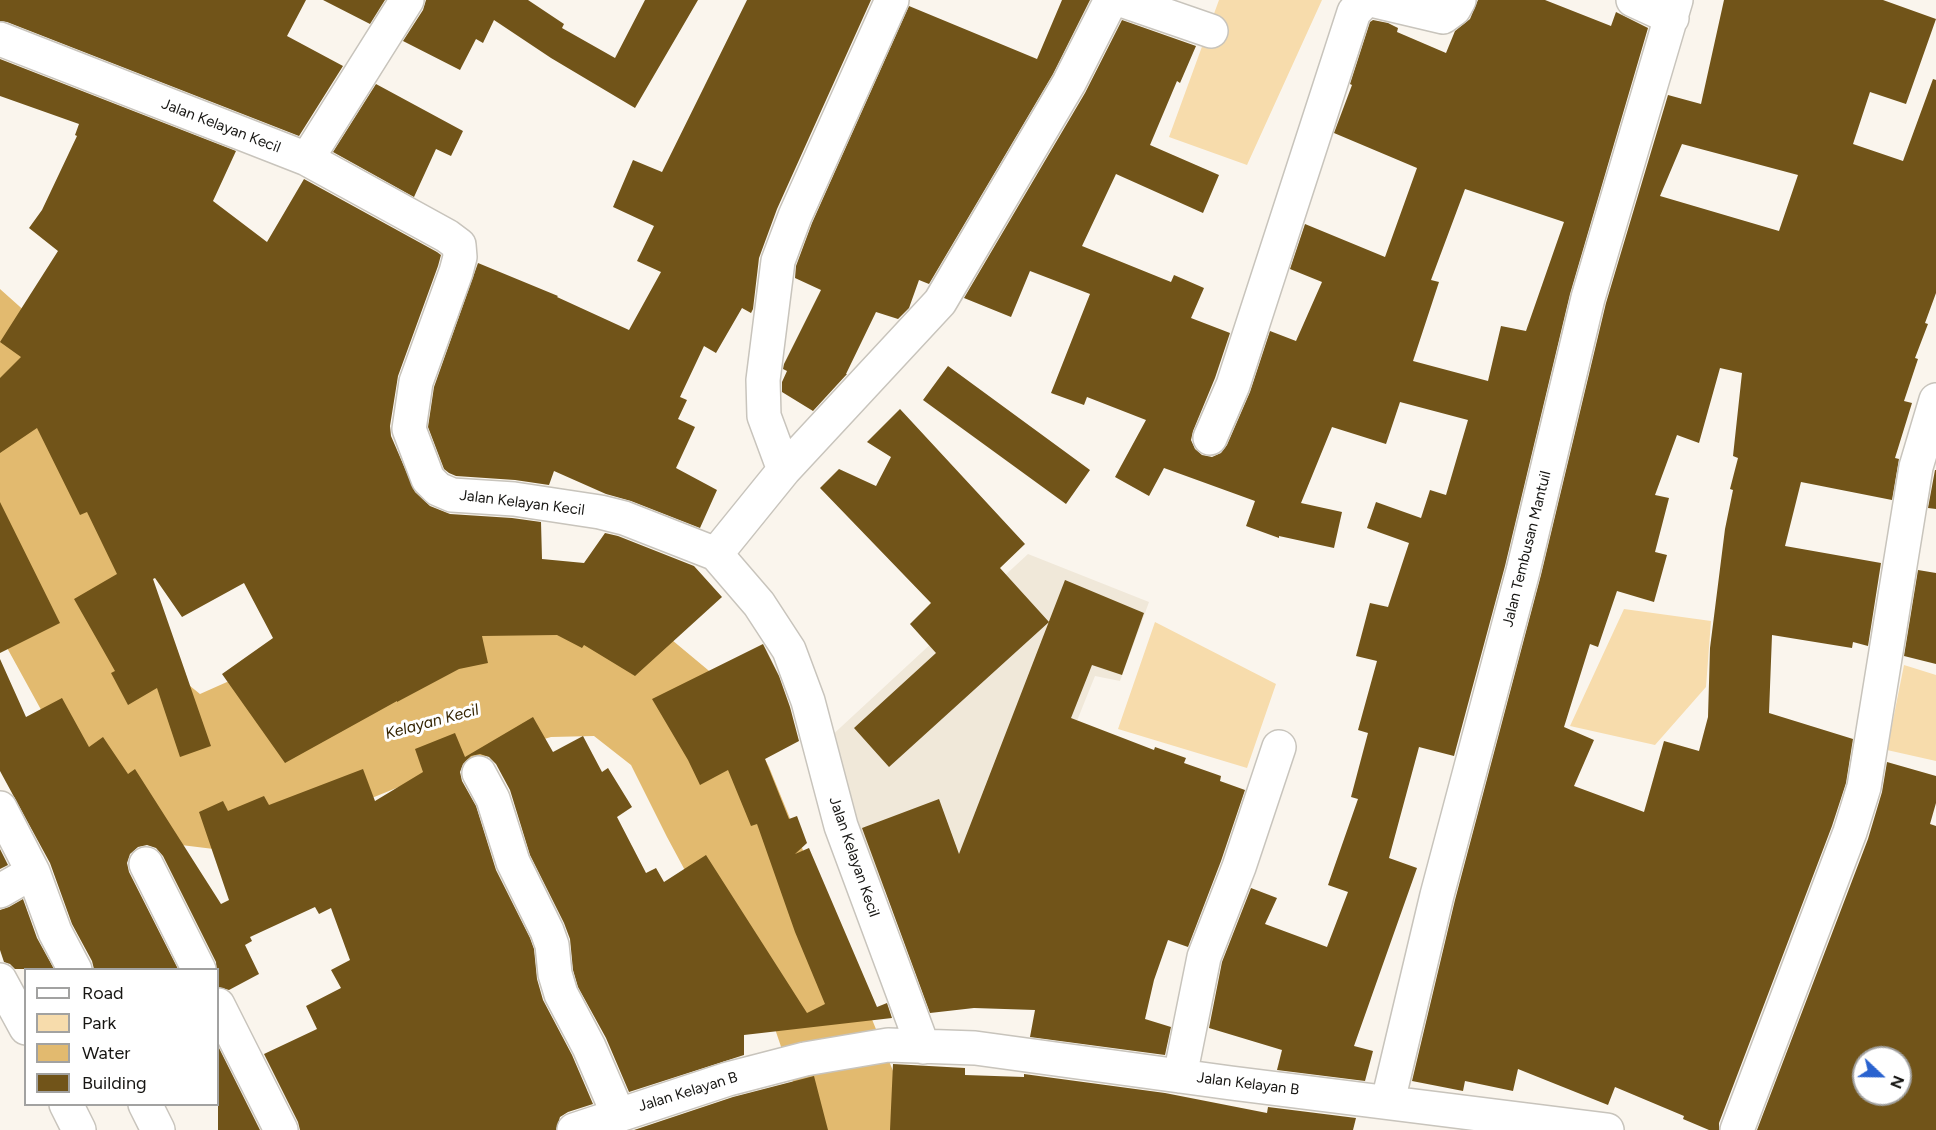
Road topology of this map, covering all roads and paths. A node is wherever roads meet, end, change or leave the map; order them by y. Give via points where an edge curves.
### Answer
1 (407, 0) edge
2 (892, 0) edge
3 (1111, 0) edge
4 (1121, 0) edge
5 (1459, 0) edge
6 (1633, 0) edge
7 (1674, 9) edge
8 (1211, 31) dead end
9 (0, 39) edge
10 (307, 159) junction
11 (1936, 400) edge
12 (1210, 438) dead end
13 (784, 470) junction
14 (716, 554) junction
15 (1279, 747) dead end
16 (480, 773) dead end
17 (0, 808) edge
18 (146, 864) dead end
19 (33, 872) junction
20 (0, 891) edge
21 (74, 968) edge
22 (198, 968) edge
23 (0, 980) edge
24 (219, 1007) edge
25 (24, 1024) edge
26 (923, 1047) junction
27 (1180, 1076) junction
28 (1388, 1101) junction
29 (67, 1106) edge
30 (146, 1106) edge
31 (618, 1114) junction
32 (79, 1130) edge
33 (158, 1130) edge
34 (281, 1130) edge
35 (574, 1130) edge
36 (1607, 1130) edge
37 (1737, 1130) edge

1 - 10 street
2 - 13 street via 778,261 763,380 764,416
3 - 13 street via 1069,83 940,302
4 - 8 street
5 - 12 street via 1443,17 1371,0 1354,12 1233,385
6 - 7 street
7 - 28 street, Jalan Tembusan Mantuil via 1588,298
9 - 10 street, Jalan Kelayan Kecil
10 - 14 street, Jalan Kelayan Kecil via 459,245 456,272 416,382 409,429 428,479 438,489 452,495 514,499 600,512
11 - 37 street via 1916,467 1864,788
13 - 14 street
14 - 26 street, Jalan Kelayan Kecil via 759,604 789,651 808,701 841,826
15 - 27 street via 1204,957
16 - 31 street via 493,799 513,862 547,931 561,994
17 - 19 street
18 - 22 street
19 - 20 street
19 - 21 street via 55,932
23 - 25 street
24 - 34 street
26 - 27 street, Jalan Kelayan B via 975,1048
26 - 31 street, Jalan Kelayan B via 888,1045 805,1059
27 - 28 street, Jalan Kelayan B
28 - 36 street, Jalan Kelayan B
29 - 32 street
30 - 33 street
31 - 35 street, Jalan Kelayan B

